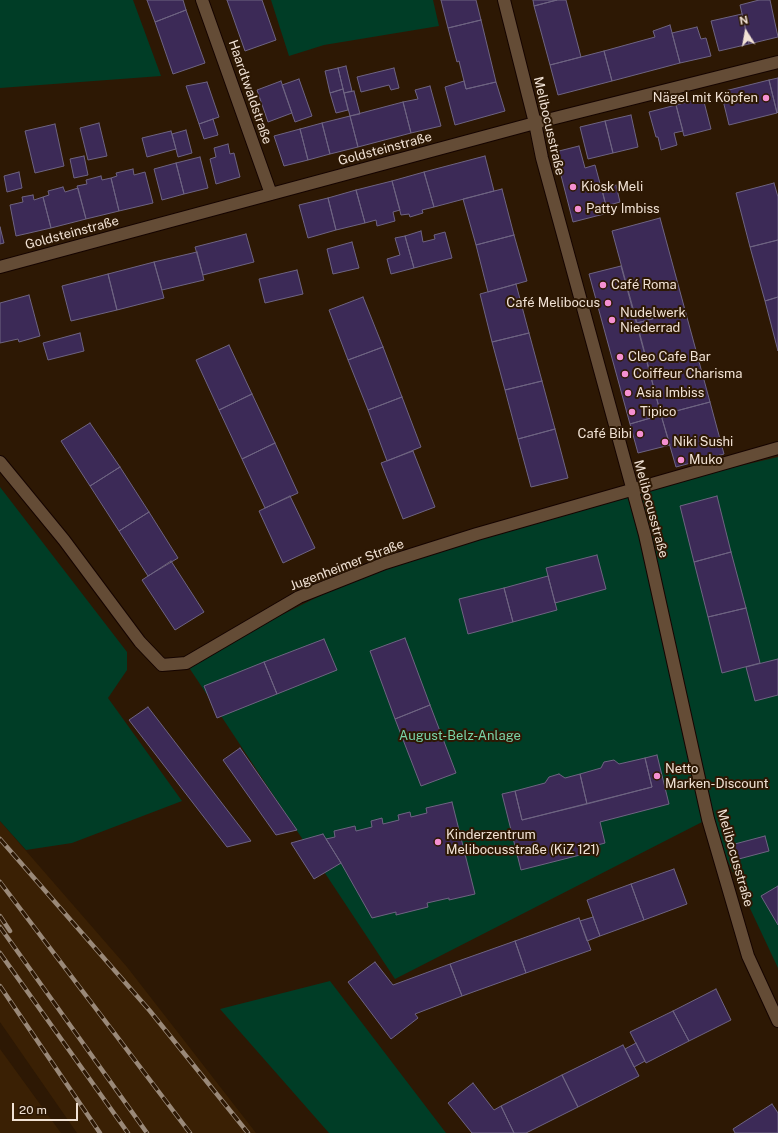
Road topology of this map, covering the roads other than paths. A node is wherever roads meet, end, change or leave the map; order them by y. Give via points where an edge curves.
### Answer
1 (202, 0) edge
2 (504, 0) edge
3 (778, 62) edge
4 (535, 123) junction
5 (271, 194) junction
6 (0, 266) edge
7 (778, 448) edge
8 (0, 462) edge
9 (632, 491) junction
10 (778, 1021) edge

1 - 5 street, Haardtwaldstraße
2 - 4 street, Melibocusstraße
3 - 4 street, Goldsteinstraße
4 - 5 street, Goldsteinstraße
4 - 9 street, Melibocusstraße via 542,158
5 - 6 street, Goldsteinstraße
7 - 9 street, Jugenheimer Straße
8 - 9 street, Jugenheimer Straße via 64,540 140,642 162,665 186,663 299,597 385,563 477,534
9 - 10 street, Melibocusstraße via 645,535 708,819 748,956

